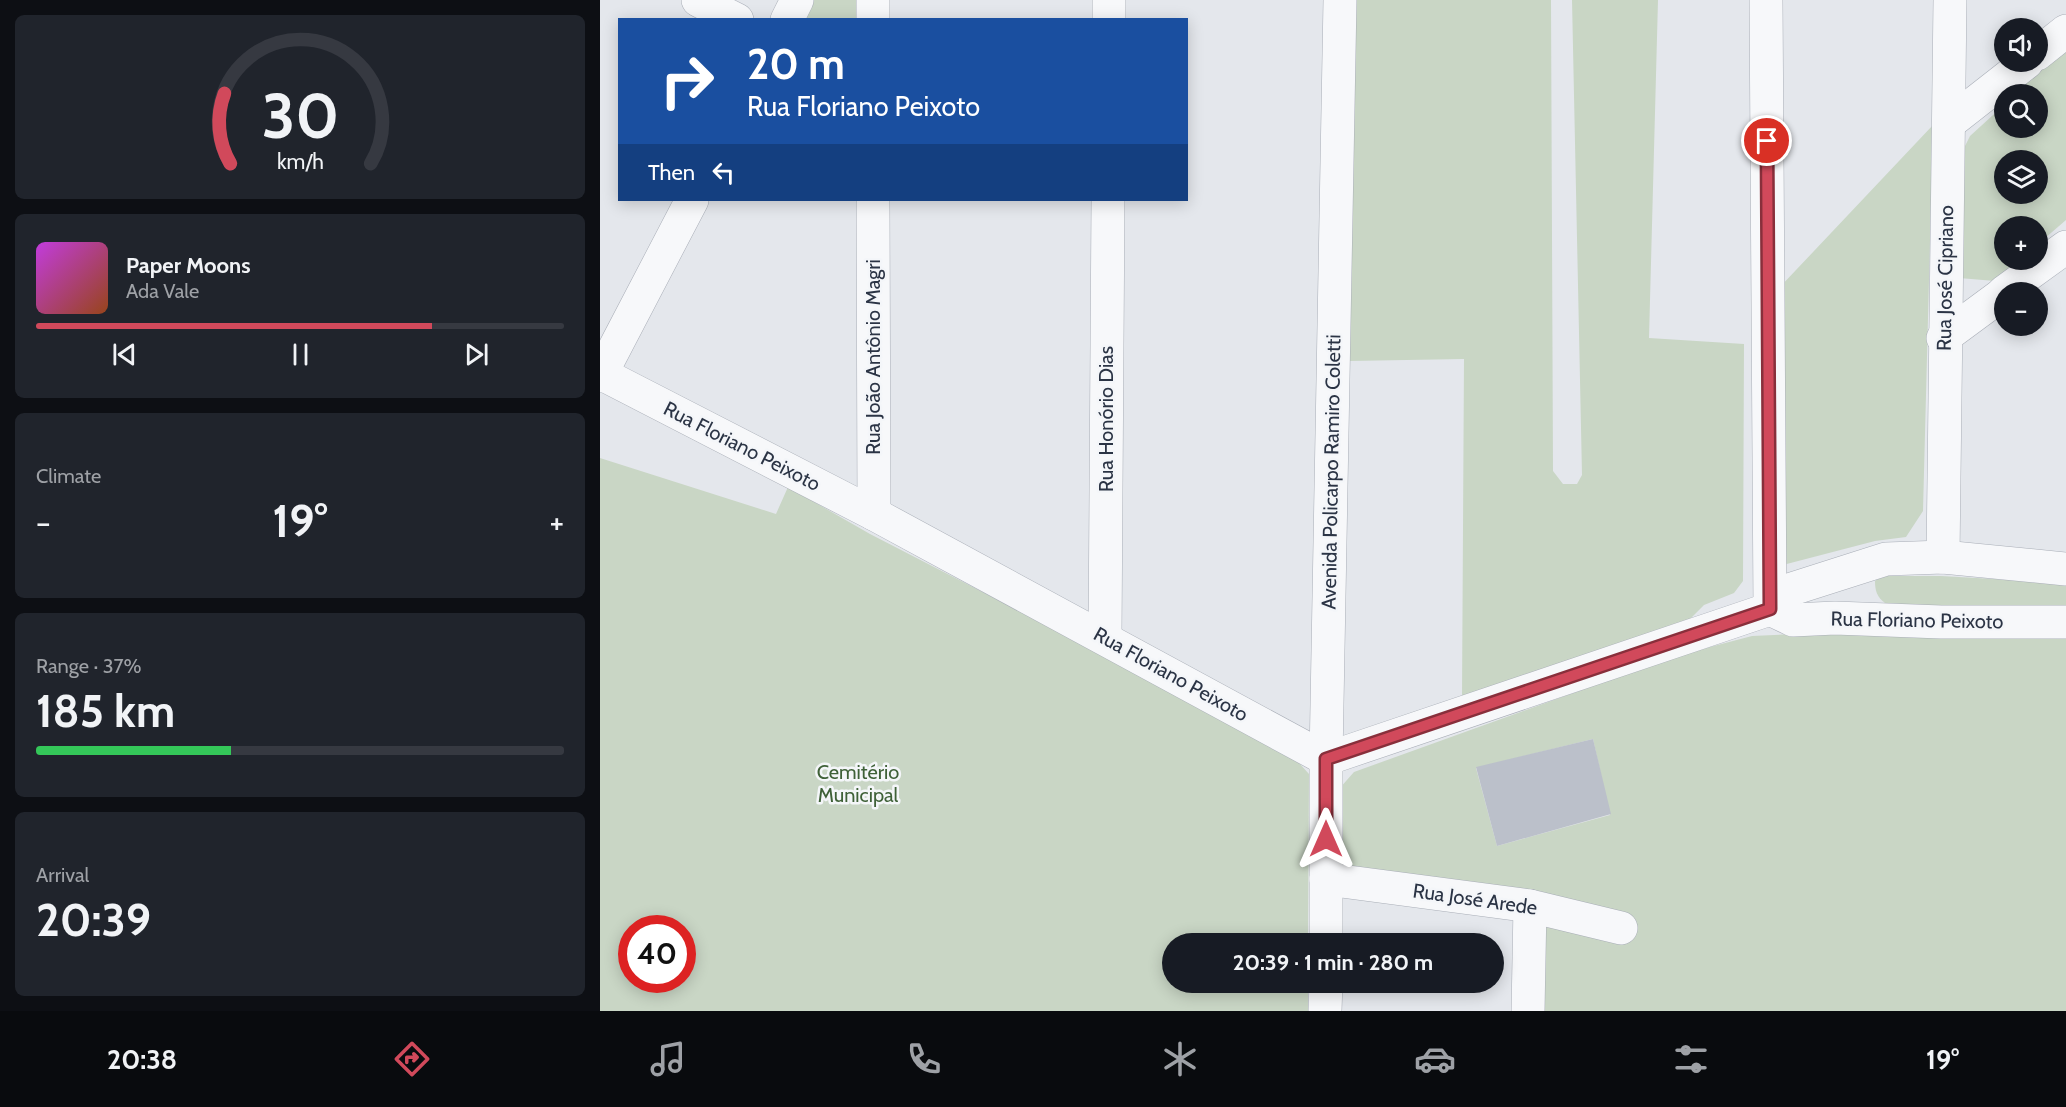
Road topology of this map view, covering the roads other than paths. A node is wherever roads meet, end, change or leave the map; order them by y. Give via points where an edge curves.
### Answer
1 (698, 0) edge
2 (797, 0) edge
3 (873, 0) edge
4 (1109, 0) edge
5 (1340, 0) edge
6 (1766, 0) edge
7 (1950, 0) edge
8 (733, 18) edge
9 (788, 18) edge
10 (873, 18) edge
11 (1109, 18) edge
12 (2066, 31) edge
13 (2048, 45) edge
14 (2014, 72) edge
15 (1949, 123) junction
16 (691, 201) edge
17 (873, 201) edge
18 (1108, 201) edge
19 (2066, 247) edge
20 (2019, 282) edge
21 (1994, 300) edge
22 (1943, 338) junction
23 (600, 375) edge
24 (873, 514) junction
25 (1943, 557) junction
26 (2066, 569) edge
27 (1770, 609) junction
28 (2066, 622) edge
29 (1105, 638) junction
30 (1326, 759) junction
31 (1326, 879) junction
32 (1530, 906) junction
33 (1622, 928) dead end
34 (1326, 933) edge
35 (1326, 993) edge
36 (1325, 1011) edge
37 (1528, 1011) edge

1 - 8 street
2 - 9 street
3 - 10 street
4 - 11 street
5 - 30 street, Avenida Policarpo Ramiro Coletti
6 - 27 street
7 - 15 street, Rua José Cipriano
12 - 13 street
14 - 15 street
15 - 22 street, Rua José Cipriano
16 - 23 street
17 - 24 street, Rua João Antônio Magri
18 - 29 street, Rua Honório Dias
19 - 20 street
21 - 22 street
22 - 25 street, Rua José Cipriano
23 - 24 street, Rua Floriano Peixoto
24 - 29 street, Rua Floriano Peixoto
25 - 26 street
25 - 27 street via 1886,559 1836,573 1792,589
27 - 28 street, Rua Floriano Peixoto via 1793,620
27 - 30 street
29 - 30 street, Rua Floriano Peixoto
30 - 31 street, Avenida Policarpo Ramiro Coletti
31 - 32 street, Rua José Arede
31 - 34 street, Avenida Policarpo Ramiro Coletti
32 - 33 street, Rua José Arede
32 - 37 street
35 - 36 street

